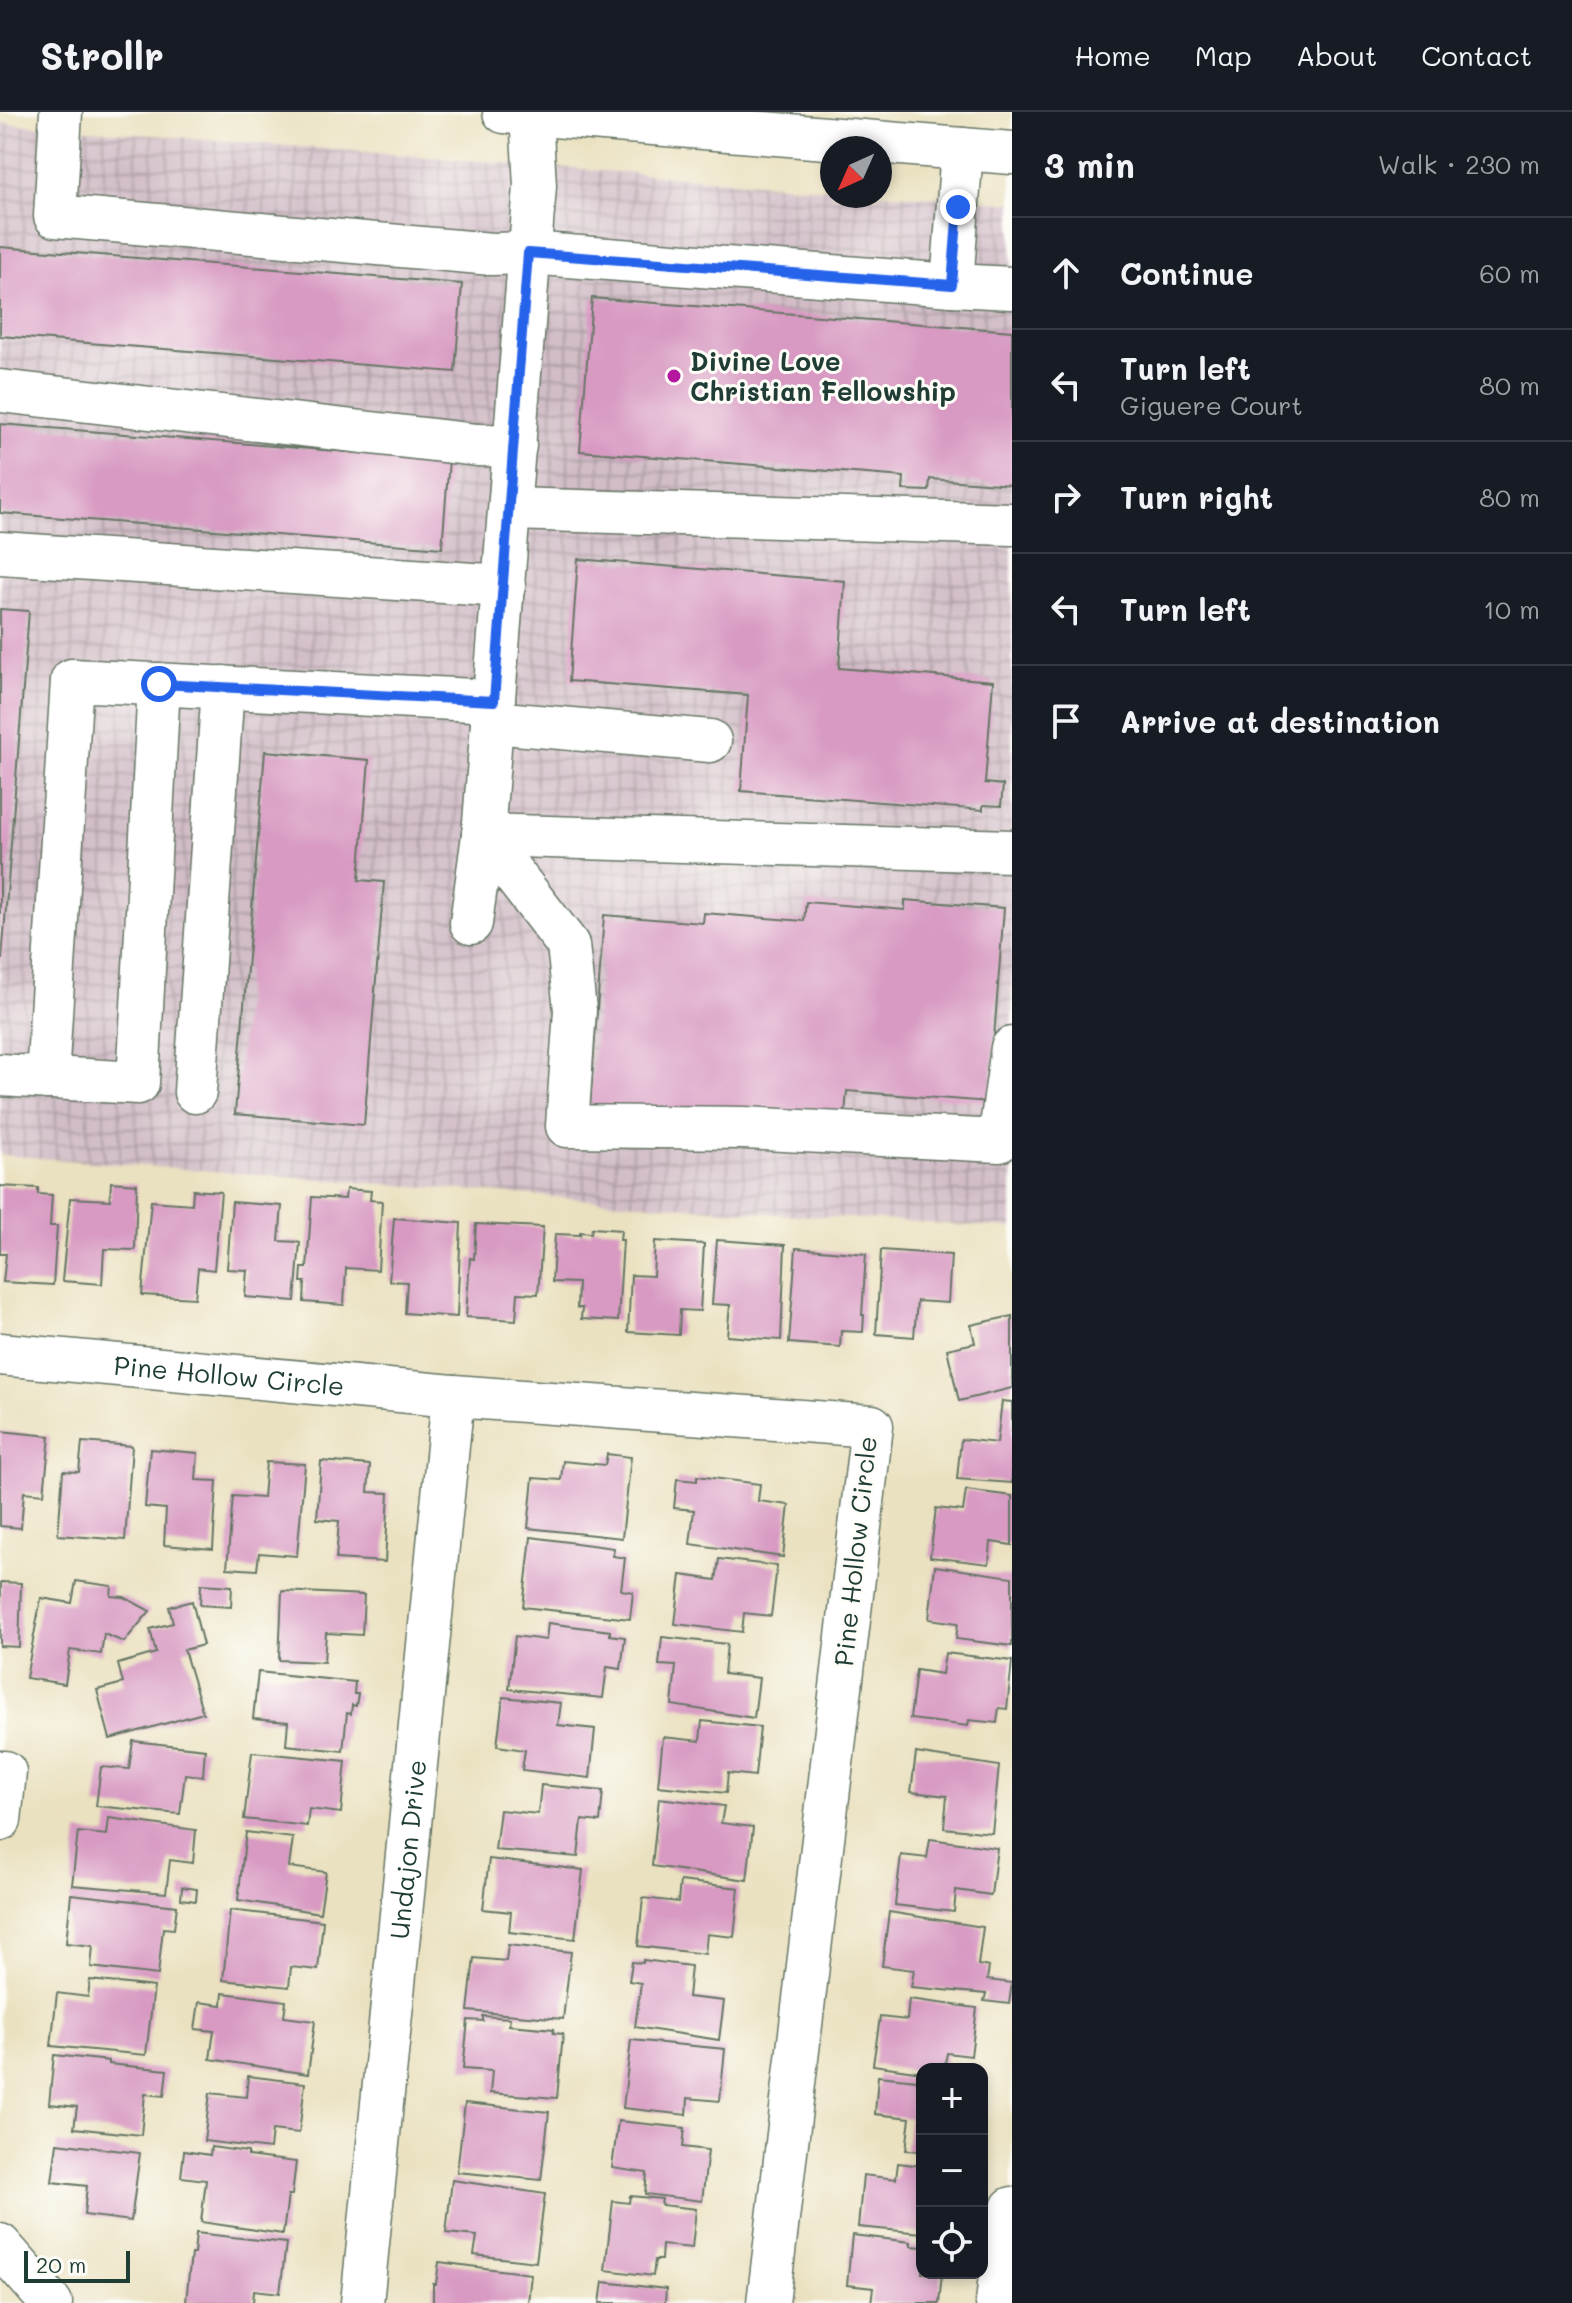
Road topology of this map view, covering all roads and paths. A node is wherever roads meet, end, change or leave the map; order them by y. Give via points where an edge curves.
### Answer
1 (61, 112) edge
2 (517, 113) edge
3 (861, 126) edge
4 (962, 149) junction
5 (1012, 153) edge
6 (528, 253) junction
7 (952, 285) junction
8 (1012, 288) edge
9 (0, 391) edge
10 (515, 446) junction
11 (510, 509) junction
12 (1012, 524) edge
13 (0, 553) edge
14 (504, 586) junction
15 (159, 684) junction
16 (223, 687) junction
17 (493, 712) junction
18 (710, 741) dead end
19 (483, 835) junction
20 (1012, 851) edge
21 (471, 923) dead end
22 (1012, 1048) edge
23 (0, 1075) edge
24 (47, 1078) junction
25 (195, 1092) dead end
26 (0, 1354) edge
27 (453, 1396) junction
28 (0, 1772) edge
29 (0, 1820) edge
30 (1009, 2228) edge
31 (0, 2245) edge
32 (51, 2303) edge
33 (362, 2303) edge
34 (768, 2303) edge
35 (997, 2303) edge

1 - 6 street via 55,216 476,253
2 - 3 street
2 - 6 street via 535,186
3 - 4 street
4 - 5 street
4 - 7 street
6 - 7 street
6 - 10 street
7 - 8 street
9 - 10 street
10 - 11 street
11 - 12 street
11 - 14 street
13 - 14 street
14 - 17 street
15 - 16 street
15 - 24 street via 72,680
15 - 24 street via 138,1083
16 - 17 street
16 - 25 street
17 - 18 street
17 - 19 street
19 - 20 street
19 - 21 street
19 - 22 street via 568,945 575,1010 567,1126 744,1128 999,1141
23 - 24 street
26 - 27 street, Pine Hollow Circle
27 - 33 street, Undajon Drive
27 - 34 street, Pine Hollow Circle via 872,1426
28 - 29 street via 5,1772
30 - 35 street
31 - 32 street

